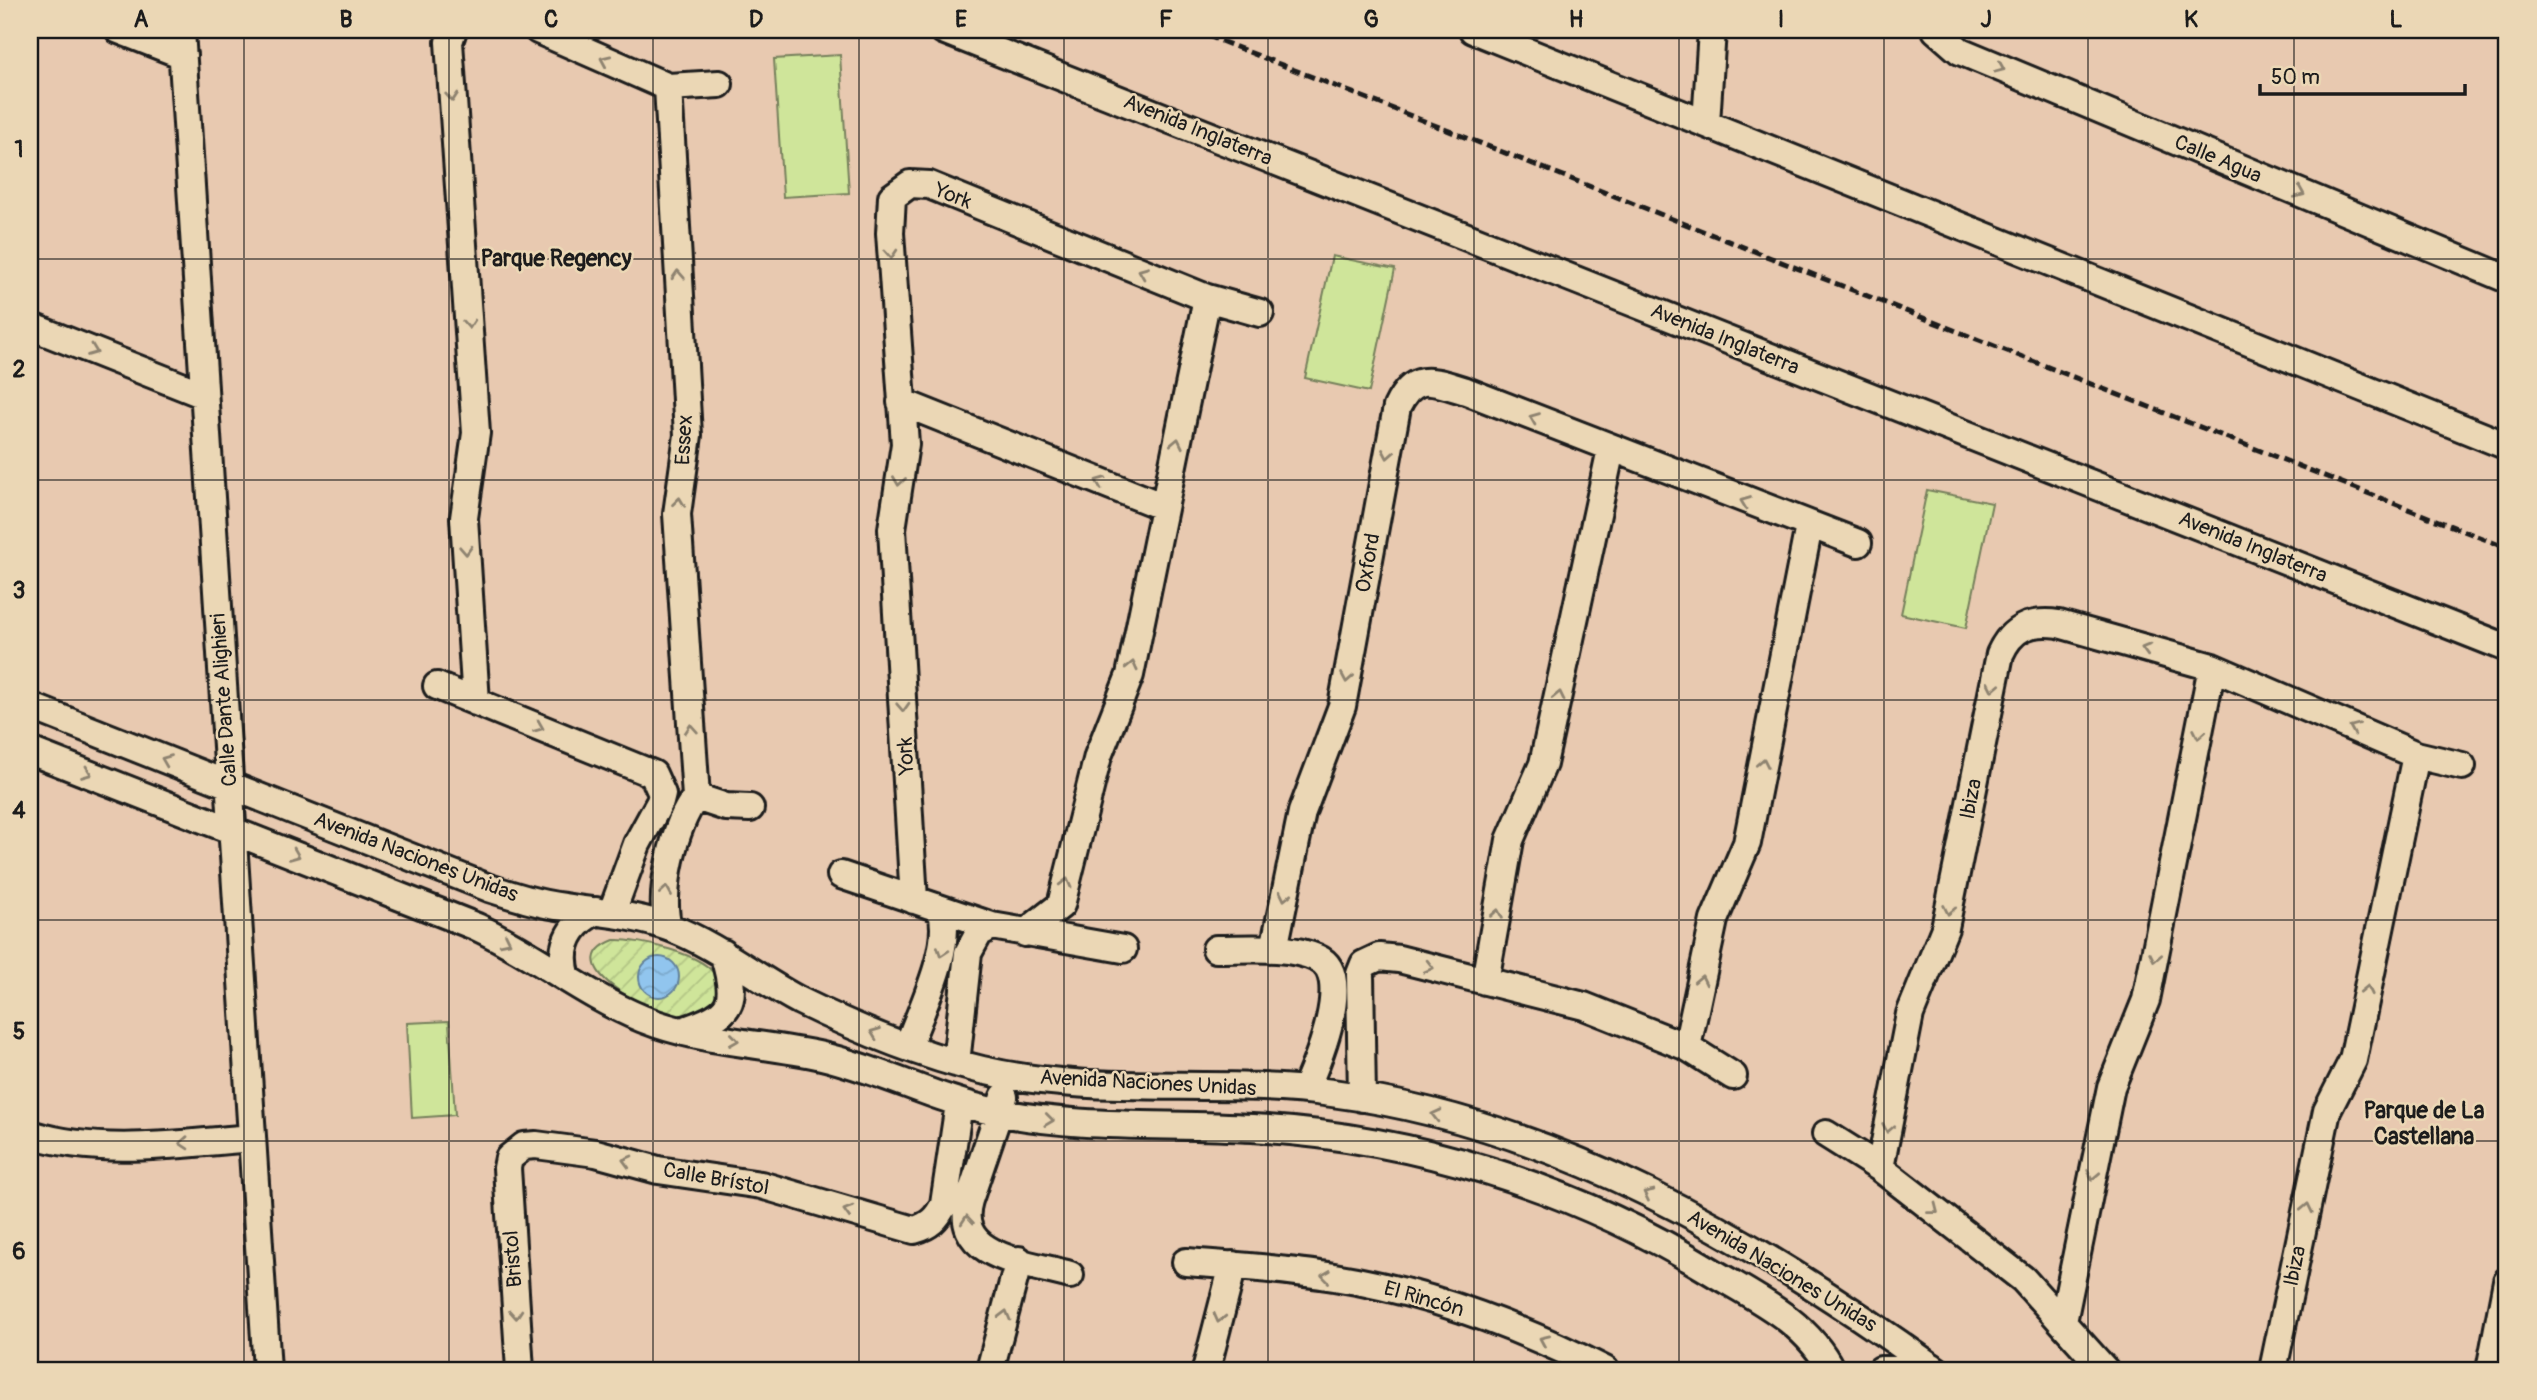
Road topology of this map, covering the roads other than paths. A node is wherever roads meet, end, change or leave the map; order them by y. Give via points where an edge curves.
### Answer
1 (119, 30) edge
2 (453, 30) edge
3 (538, 30) edge
4 (943, 30) edge
5 (1473, 30) edge
6 (1712, 30) edge
7 (1936, 30) edge
8 (182, 42) edge
9 (719, 84) dead end
10 (668, 87) junction
11 (1706, 123) junction
12 (2507, 279) edge
13 (1207, 298) junction
14 (1260, 313) dead end
15 (30, 326) edge
16 (204, 395) junction
17 (901, 402) junction
18 (2507, 446) edge
19 (1611, 449) junction
20 (1164, 507) junction
21 (1809, 526) junction
22 (1858, 543) dead end
23 (2507, 648) edge
24 (2212, 667) junction
25 (437, 686) dead end
26 (475, 702) junction
27 (30, 706) edge
28 (30, 751) edge
29 (2416, 755) junction
30 (2462, 766) dead end
31 (229, 785) junction
32 (696, 797) junction
33 (750, 808) dead end
34 (232, 830) junction
35 (841, 875) dead end
36 (914, 901) junction
37 (941, 909) junction
38 (604, 911) junction
39 (992, 926) junction
40 (668, 927) junction
41 (1025, 933) junction
42 (1123, 949) dead end
43 (1216, 949) dead end
44 (1274, 949) junction
45 (723, 953) junction
46 (567, 978) junction
47 (1485, 981) junction
48 (680, 1031) junction
49 (908, 1046) junction
50 (1687, 1047) junction
51 (956, 1063) junction
52 (1010, 1075) junction
53 (1733, 1076) dead end
54 (1305, 1090) junction
55 (1362, 1098) junction
56 (959, 1104) junction
57 (999, 1113) junction
58 (30, 1134) edge
59 (1826, 1134) dead end
60 (252, 1138) junction
61 (516, 1151) joint
62 (1880, 1168) junction
63 (1019, 1260) junction
64 (1186, 1262) dead end
65 (1233, 1265) junction
66 (1070, 1275) dead end
67 (2507, 1281) edge
68 (2063, 1322) junction
69 (1934, 1369) edge
70 (267, 1370) edge
71 (520, 1370) edge
72 (990, 1370) edge
73 (1206, 1370) edge
74 (1605, 1370) edge
75 (1831, 1370) edge
76 (1881, 1370) edge
77 (2105, 1370) edge
78 (2273, 1370) edge
79 (2490, 1370) edge

1 - 8 street
2 -> 26 street via 449,42 476,433 464,519
10 -> 3 street
4 - 23 street, Avenida Inglaterra
5 - 11 street
6 - 11 street
7 -> 12 street, Calle Agua via 1959,51
8 - 16 street, Calle Dante Alighieri
9 - 10 street
32 -> 10 street, Essex via 677,514 688,435
11 - 18 street
13 - 14 street, York
13 -> 17 street, York via 929,185 910,184 892,197 890,215
20 -> 13 street
15 -> 16 street
16 - 31 street, Calle Dante Alighieri
20 -> 17 street
17 -> 36 street, York via 905,444 892,529
21 -> 19 street, Oxford
19 -> 44 street, Oxford via 1446,385 1419,382 1406,389 1397,407 1342,706 1302,812
47 -> 19 street via 1510,840 1544,764
41 -> 20 street via 1060,905 1098,756 1130,675
21 - 22 street, Oxford
50 -> 21 street via 1714,920 1747,843
29 -> 24 street, Ibiza
24 -> 62 street, Ibiza via 2043,622 2020,627 2006,641 1945,928 1910,1014
24 -> 68 street via 2146,1000 2111,1087
25 - 26 street
26 -> 38 street via 653,774 658,781 660,802
31 -> 27 street, Avenida Naciones Unidas
28 -> 34 street, Avenida Naciones Unidas
29 - 30 street, Ibiza
78 -> 29 street, Ibiza via 2327,1111 2353,1060
31 - 34 street, Calle Dante Alighieri
31 - 38 street, Avenida Naciones Unidas via 489,888 542,903
32 - 33 street via 726,807
40 -> 32 street via 664,913 672,855 682,815
34 -> 46 street, Avenida Naciones Unidas via 477,927 518,946
34 - 60 street, Calle Dante Alighieri
35 - 36 street
36 - 37 street
37 - 39 street
37 -> 49 street via 945,946
38 - 40 street, Avenida Naciones Unidas
38 - 46 street via 569,935 563,949
39 - 41 street
39 - 51 street via 978,933 968,953
40 - 45 street, Avenida Naciones Unidas
41 - 42 street
43 - 44 street
44 - 54 street via 1318,958 1336,981 1320,1052
45 - 48 street via 732,984 732,1000 725,1013
49 -> 45 street, Avenida Naciones Unidas via 797,999
46 - 48 street, Avenida Naciones Unidas via 602,1001
47 - 50 street via 1584,1006
55 -> 47 street via 1359,987 1364,964 1379,957 1399,959
48 -> 56 street, Avenida Naciones Unidas via 826,1057
49 - 51 street, Avenida Naciones Unidas
50 - 53 street
51 - 52 street, Avenida Naciones Unidas
52 - 54 street, Avenida Naciones Unidas via 1087,1085
52 - 57 street
54 - 55 street, Avenida Naciones Unidas
69 -> 55 street, Avenida Naciones Unidas via 1761,1253 1597,1169 1532,1142
56 - 57 street, Avenida Naciones Unidas
56 -> 61 street, Calle Brístol via 944,1205 938,1217 914,1230 761,1185 658,1170 596,1153 536,1144
63 -> 57 street via 986,1251 971,1239 964,1214
57 -> 75 street, Avenida Naciones Unidas via 1099,1125 1324,1133 1411,1148 1502,1174 1588,1208 1677,1251 1792,1321 1820,1347
60 -> 58 street via 123,1148 56,1142
59 - 62 street
60 - 70 street, Calle Dante Alighieri
61 -> 71 street, Bristol via 507,1168
62 -> 68 street via 2023,1279
63 - 66 street
72 -> 63 street
64 - 65 street, El Rincón
65 -> 73 street
74 -> 65 street, El Rincón via 1547,1340 1434,1300 1337,1277
67 - 79 street
68 - 77 street
69 - 76 street

